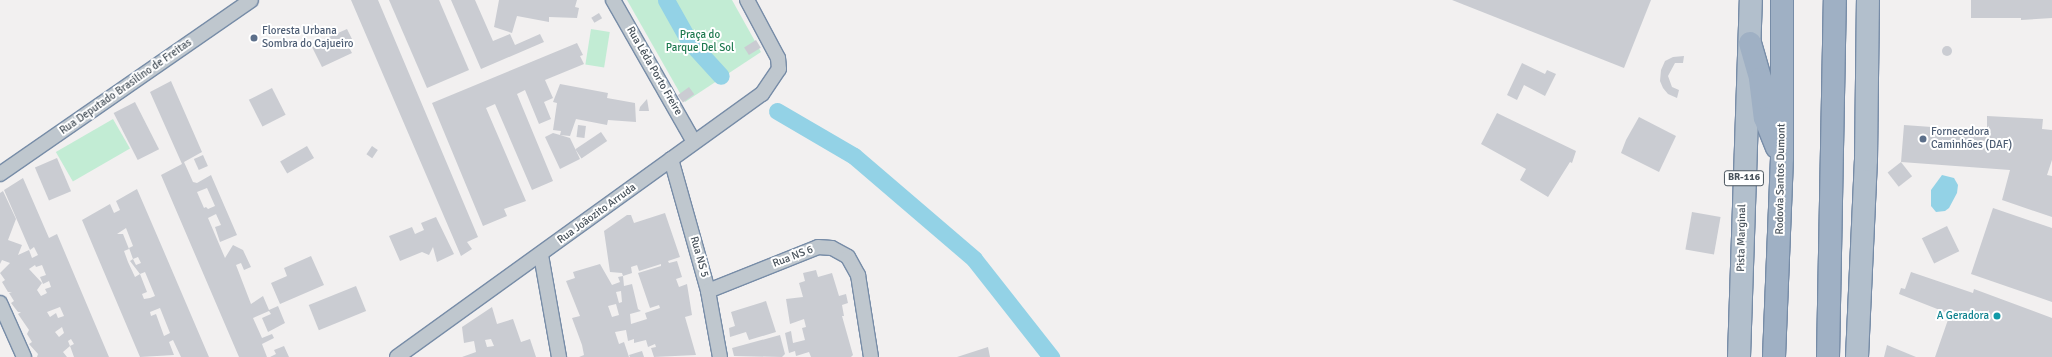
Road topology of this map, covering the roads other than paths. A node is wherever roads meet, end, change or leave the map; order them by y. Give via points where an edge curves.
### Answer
1 (251, 0) edge
2 (613, 0) edge
3 (747, 0) edge
4 (1751, 0) edge
5 (1782, 0) edge
6 (1835, 0) edge
7 (1868, 0) edge
8 (1750, 43) junction
9 (694, 142) junction
10 (1782, 158) junction
11 (671, 159) junction
12 (0, 174) edge
13 (541, 255) junction
14 (708, 291) junction
15 (0, 303) edge
16 (399, 356) edge
17 (24, 357) edge
18 (559, 357) edge
19 (720, 357) edge
20 (872, 357) edge
21 (1739, 357) edge
22 (1774, 357) edge
23 (1828, 357) edge
24 (1856, 357) edge

1 - 12 street, Rua Deputado Brasilino de Freitas
2 - 9 street, Rua Lêda Porto Freire
3 - 9 street, Rua Joãozito Arruda via 778,58 779,69 762,94
4 - 8 main road, Pista Marginal / BR-116
5 - 10 highway, Rodovia Santos Dumont / BR-116
6 - 23 highway
7 - 24 main road via 1866,160
8 - 10 highway via 1760,79 1766,118
8 - 21 main road, Pista Marginal / BR-116
9 - 11 street, Rua Joãozito Arruda
10 - 22 highway, Rodovia Santos Dumont / BR-116
11 - 13 street, Rua Joãozito Arruda
11 - 14 street, Rua NS 5
13 - 16 street, Rua Joãozito Arruda
13 - 18 street
14 - 19 street, Rua NS 5
14 - 20 street, Rua NS 6 via 818,247 832,248 848,257 858,275
15 - 17 street

